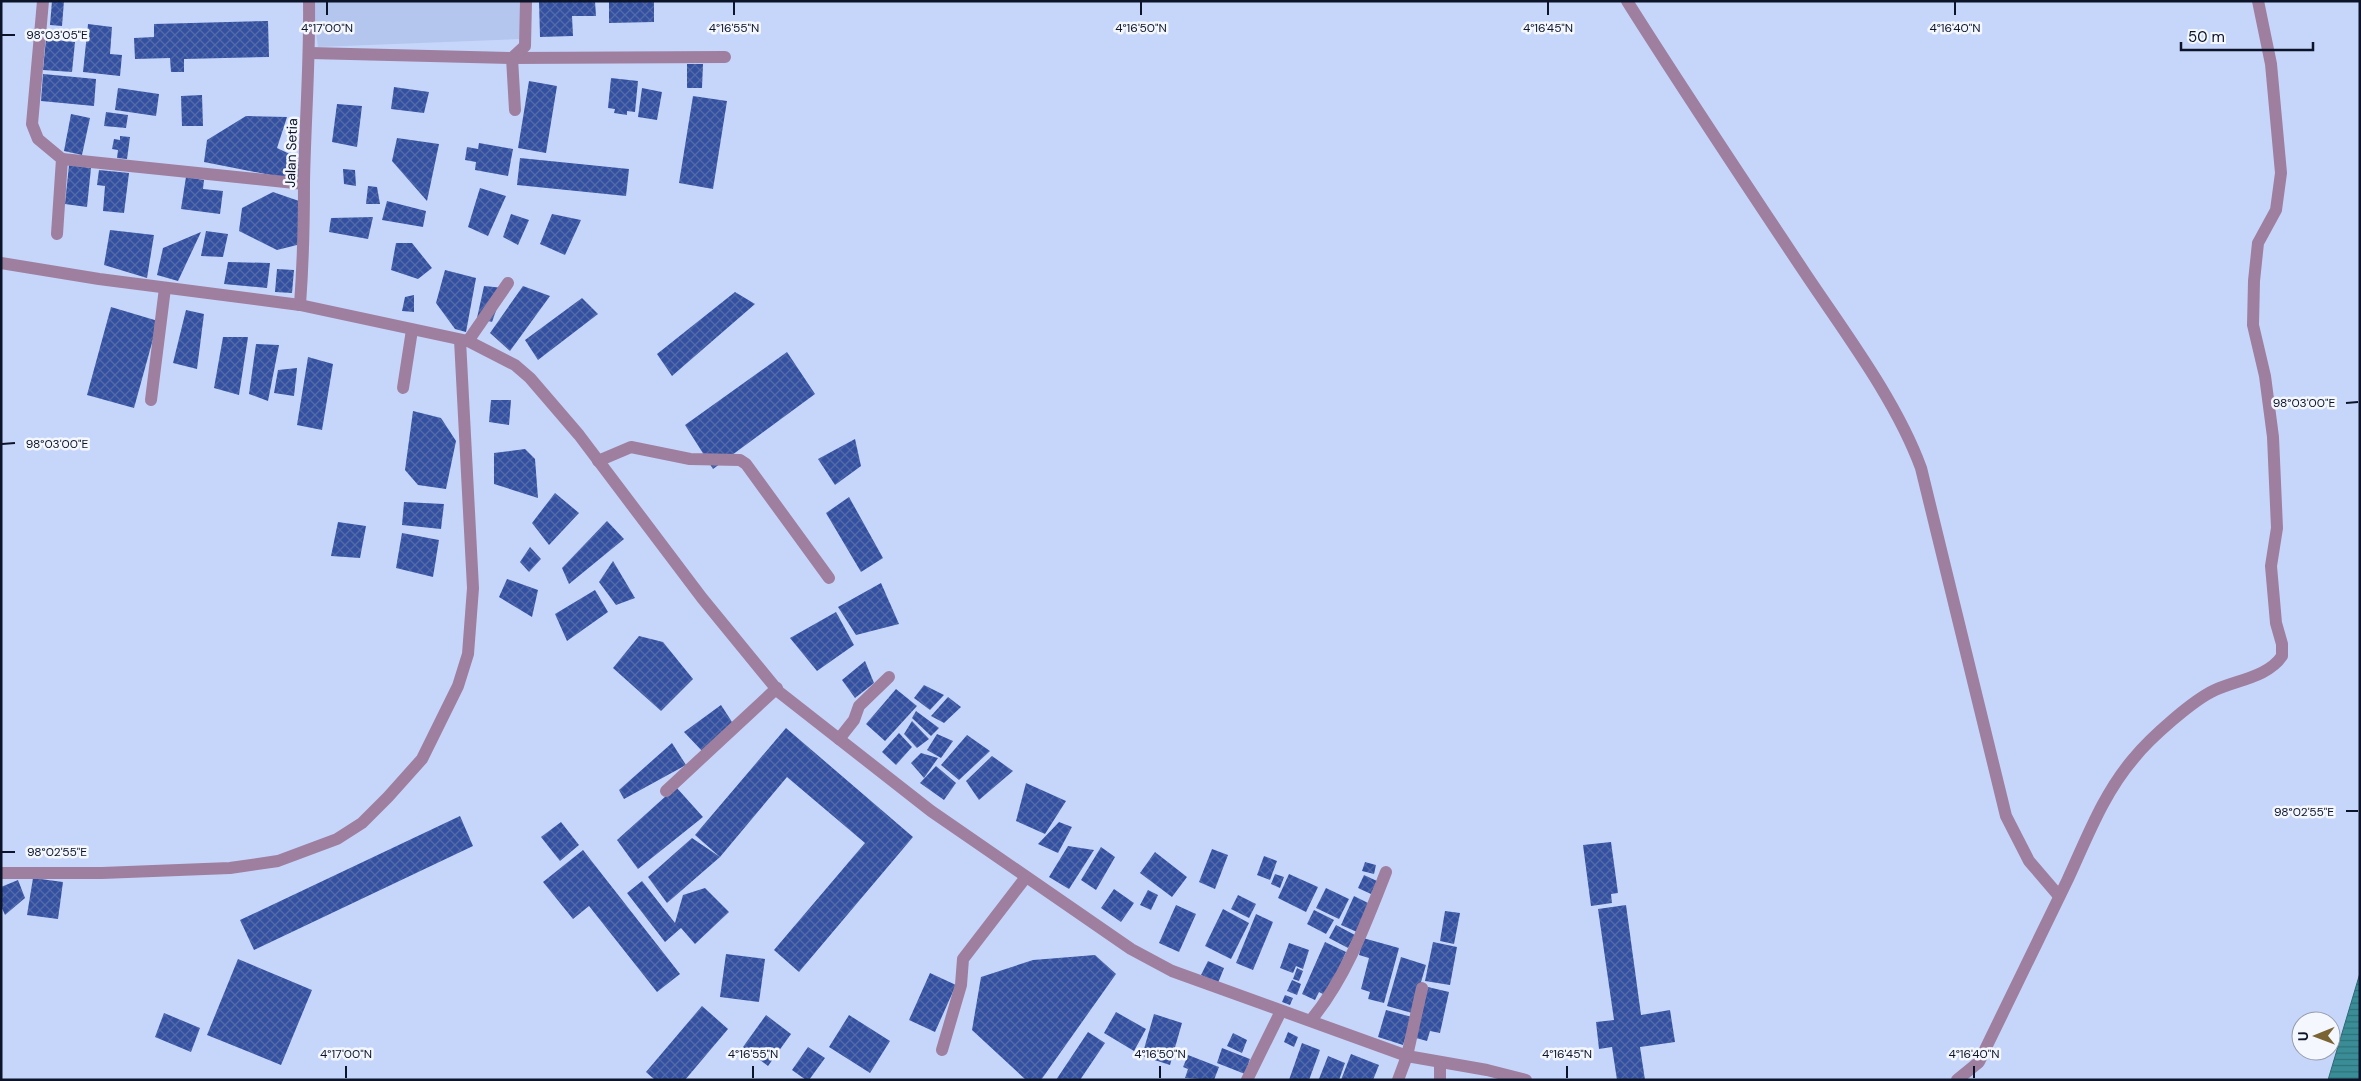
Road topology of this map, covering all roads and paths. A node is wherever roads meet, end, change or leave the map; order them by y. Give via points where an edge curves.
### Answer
1 (43, 1) edge
2 (309, 1) edge
3 (526, 1) edge
4 (1627, 1) edge
5 (2258, 1) edge
6 (310, 53) junction
7 (724, 57) dead end
8 (512, 58) junction
9 (515, 110) dead end
10 (62, 159) junction
11 (304, 184) junction
12 (57, 234) dead end
13 (1, 264) edge
14 (508, 283) dead end
15 (165, 288) junction
16 (300, 305) junction
17 (412, 330) junction
18 (464, 340) junction
19 (403, 388) dead end
20 (150, 400) dead end
21 (598, 460) junction
22 (829, 578) dead end
23 (890, 677) dead end
24 (776, 688) junction
25 (839, 739) junction
26 (666, 791) dead end
27 (1386, 872) dead end
28 (1, 873) edge
29 (1026, 877) junction
30 (2059, 896) junction
31 (1422, 988) dead end
32 (1281, 1011) junction
33 (1311, 1020) junction
34 (942, 1050) dead end
35 (1407, 1056) junction
36 (1440, 1063) junction
37 (1247, 1080) edge
38 (1398, 1080) edge
39 (1440, 1080) edge
40 (1526, 1080) edge
41 (1957, 1080) edge

1 - 10 street via 32,124 38,139
2 - 6 street, Jalan Setia
3 - 8 street via 525,46
4 - 30 street via 1701,118 1864,361 1914,450 2006,816 2029,861
5 - 30 street via 2271,64 2281,173 2276,210 2258,243 2253,325 2265,376 2273,437 2276,528 2271,566 2282,656 2268,670 2214,690 2159,732 2134,757 2107,796
6 - 8 street
6 - 11 street, Jalan Setia
7 - 8 street
8 - 9 street
10 - 11 street
10 - 12 street
11 - 16 street, Jalan Setia via 305,233
13 - 15 street
14 - 18 street
15 - 16 street
15 - 20 street
16 - 17 street
17 - 18 street
17 - 19 street
18 - 21 street via 515,366 530,378
18 - 28 street via 473,588 468,654 458,686 422,759 362,823 337,839 278,861 230,868
21 - 22 street via 631,447 690,460 740,460
21 - 24 street via 702,598
23 - 25 street via 859,706 854,720
24 - 25 street
24 - 26 street
25 - 29 street via 931,811
27 - 33 street via 1364,928 1326,1002
29 - 32 street via 1131,949 1172,971
29 - 34 street via 963,959 961,985
30 - 41 street via 1979,1062
31 - 35 street
32 - 33 street
32 - 37 street
33 - 35 street
35 - 36 street
35 - 38 street
36 - 39 street
36 - 40 street

